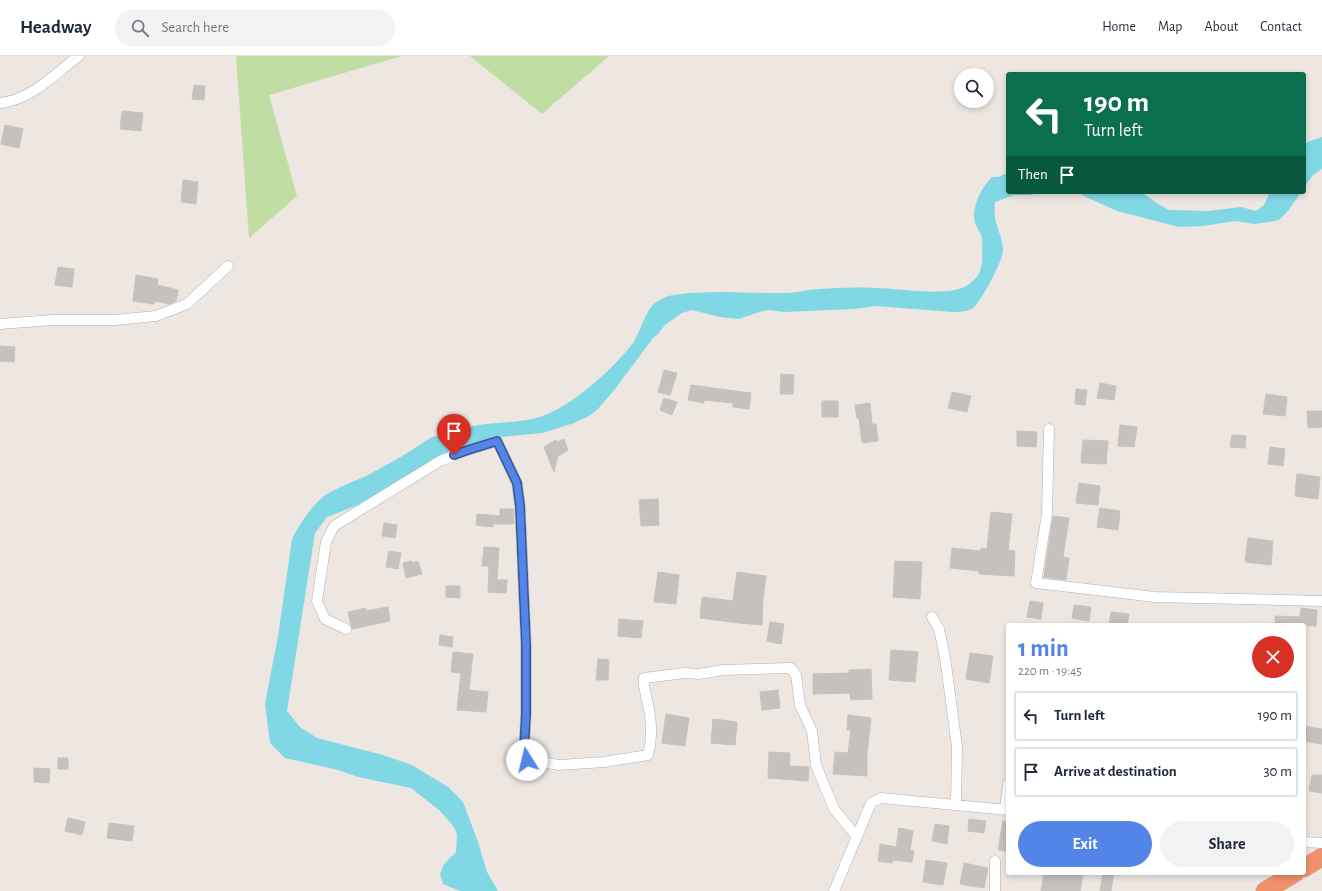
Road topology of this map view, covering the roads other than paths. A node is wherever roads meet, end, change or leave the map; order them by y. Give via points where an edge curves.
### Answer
1 (79, 56) edge
2 (0, 103) edge
3 (228, 266) dead end
4 (0, 324) edge
5 (1049, 429) dead end
6 (1322, 601) edge
7 (932, 617) dead end
8 (346, 630) dead end
9 (956, 805) junction
10 (1006, 810) edge
11 (857, 837) junction
12 (1306, 842) edge
13 (1322, 843) edge
14 (1322, 857) edge
15 (995, 861) dead end
16 (1306, 867) edge
17 (1292, 875) edge
18 (834, 891) edge
19 (995, 891) edge
20 (1265, 891) edge

1 - 2 street via 42,86 10,102
3 - 4 street via 187,304 156,316
5 - 6 street via 1047,514 1036,583 1155,597
7 - 9 street via 939,629 945,657 957,747
8 - 11 street via 325,619 317,601 326,542 334,526 440,461 497,441 517,483 520,506 526,644 524,750 527,760 559,765 604,762 648,755 651,744 644,678 723,670 791,668 796,675 800,705 812,731 816,765 834,809
9 - 10 street
9 - 11 street via 881,798 871,803
11 - 18 street
12 - 13 street
14 - 16 highway
15 - 19 street
17 - 20 highway

